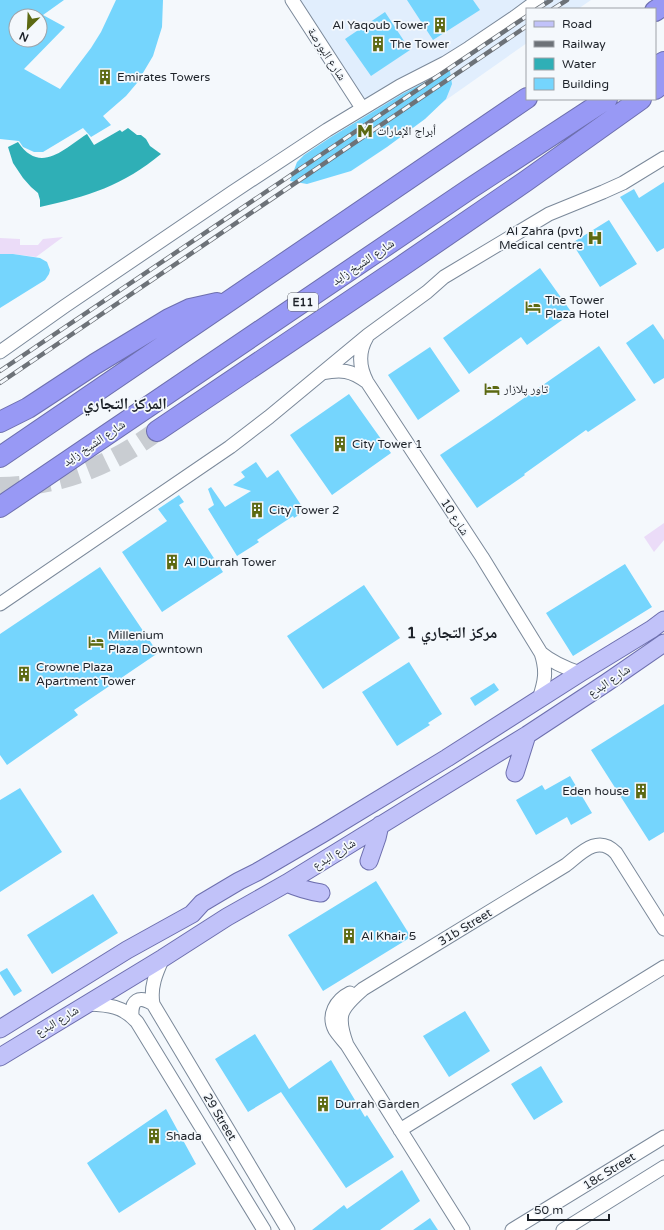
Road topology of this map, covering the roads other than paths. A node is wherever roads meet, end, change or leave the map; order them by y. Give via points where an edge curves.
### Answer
1 (292, 0) edge
2 (538, 0) edge
3 (527, 8) edge
4 (526, 9) edge
5 (664, 82) edge
6 (656, 88) edge
7 (526, 99) edge
8 (605, 100) edge
9 (640, 100) edge
10 (362, 108) junction
11 (664, 158) edge
12 (225, 302) junction
13 (368, 335) junction
14 (0, 352) edge
15 (320, 374) junction
16 (367, 382) junction
17 (0, 422) edge
18 (157, 431) tunnel mouth
19 (0, 457) edge
20 (0, 507) edge
21 (0, 604) edge
22 (664, 620) edge
23 (664, 643) edge
24 (541, 653) junction
25 (664, 654) edge
26 (644, 657) junction
27 (580, 673) junction
28 (539, 699) junction
29 (527, 735) junction
30 (515, 773) dead end
31 (380, 825) junction
32 (369, 862) dead end
33 (257, 872) junction
34 (287, 883) junction
35 (321, 893) dead end
36 (226, 917) junction
37 (664, 929) edge
38 (163, 958) junction
39 (664, 967) edge
40 (86, 1004) junction
41 (153, 1004) junction
42 (132, 1016) junction
43 (0, 1029) edge
44 (0, 1056) edge
45 (400, 1130) junction
46 (664, 1137) edge
47 (664, 1167) edge
48 (264, 1230) edge
49 (288, 1230) edge
50 (463, 1230) edge
51 (512, 1230) edge
52 (563, 1230) edge

1 - 10 street, شارع البورصة
2 - 3 street
4 - 10 street via 469,48
5 - 6 highway
7 - 12 highway
8 - 20 highway, شارع الشيخ زايد / E11
9 - 18 highway via 526,181
10 - 14 street via 227,196
11 - 13 street via 623,182 527,226 444,276 427,292
12 - 17 highway via 190,309 169,319 28,408
12 - 19 highway
13 - 15 street
13 - 16 street, شارع 10 via 362,348 360,362
15 - 16 street, شارع 10 via 341,370 355,374
15 - 21 street via 222,454
16 - 24 street, شارع 10 via 482,557
22 - 27 main road, شارع البدع
23 - 26 main road, شارع البدع
24 - 27 street, شارع 10 via 562,667
24 - 28 street, شارع 10 via 545,677
25 - 26 street
26 - 29 main road, شارع البدع
27 - 28 main road, شارع البدع
28 - 33 main road, شارع البدع via 447,758
29 - 30 main road
29 - 31 main road, شارع البدع
31 - 32 main road
31 - 34 main road, شارع البدع
33 - 36 main road via 256,880 222,905 222,912
33 - 43 main road, شارع البدع via 202,903 192,914 127,950
34 - 35 main road via 309,892
34 - 36 main road, شارع البدع
36 - 38 main road, شارع البدع
37 - 45 street, 31b Street via 628,871 611,858 601,854 590,855 566,865 363,989 340,999 332,1013 334,1028
38 - 40 main road, شارع البدع
38 - 41 street via 154,977 151,995
39 - 45 street
40 - 42 street, 29 Street via 108,1005
40 - 44 main road, شارع البدع
41 - 42 street via 140,999 132,1006
41 - 49 street, 29 Street
42 - 48 street, 29 Street
45 - 50 street, 31b Street
46 - 51 street, 18c Street
47 - 52 street

